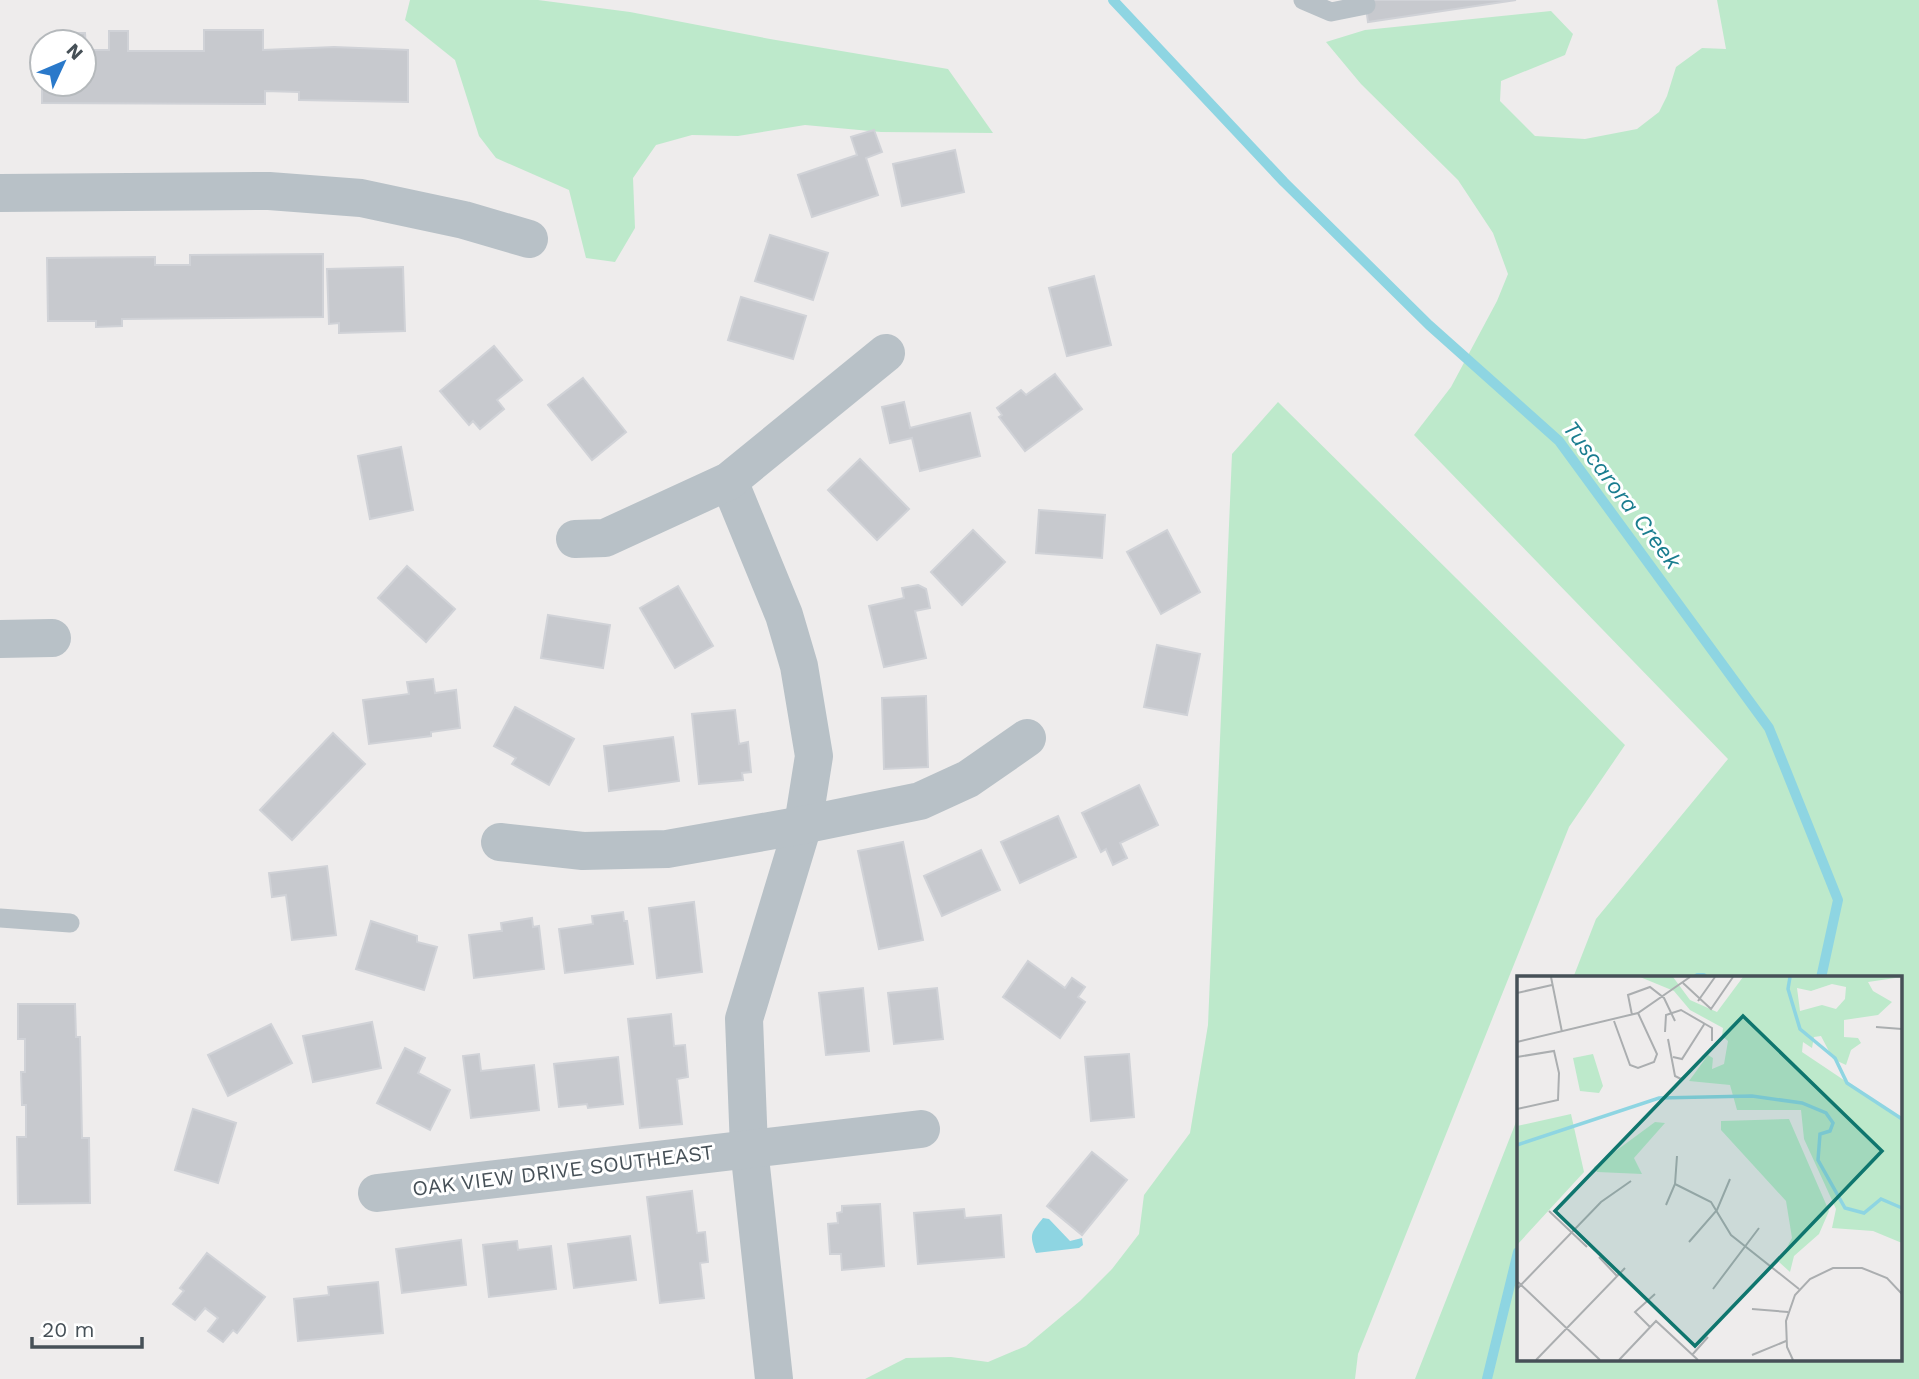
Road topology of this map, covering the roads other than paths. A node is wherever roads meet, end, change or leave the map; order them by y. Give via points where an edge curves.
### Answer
1 (1303, 0) edge
2 (1366, 5) dead end
3 (0, 193) edge
4 (529, 239) dead end
5 (886, 353) dead end
6 (729, 481) junction
7 (575, 539) dead end
8 (52, 638) dead end
9 (0, 639) edge
10 (1027, 738) dead end
11 (803, 825) junction
12 (500, 842) dead end
13 (0, 918) edge
14 (69, 923) dead end
15 (921, 1129) dead end
16 (750, 1148) junction
17 (377, 1193) dead end
18 (774, 1379) edge

1 - 2 lane via 1331,12
3 - 4 street via 269,191 361,198
5 - 6 street
6 - 7 street via 605,538
6 - 11 street via 799,666 814,756
8 - 9 street
10 - 11 street via 968,779 920,801
11 - 12 street via 667,849 583,851
11 - 16 street via 744,1019
13 - 14 lane
15 - 16 street, OAK VIEW DRIVE SOUTHEAST
16 - 17 street, OAK VIEW DRIVE SOUTHEAST
16 - 18 street

